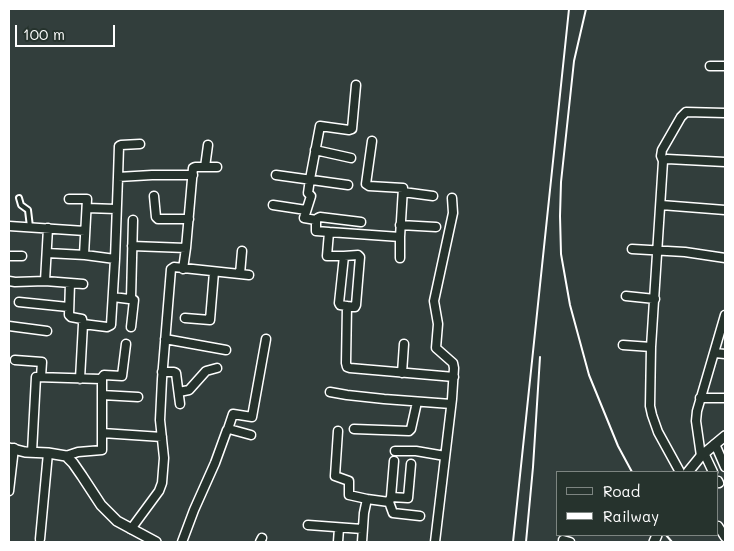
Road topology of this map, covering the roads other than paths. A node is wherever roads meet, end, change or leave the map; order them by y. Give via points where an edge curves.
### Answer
1 (710, 66) dead end
2 (725, 66) edge
3 (356, 85) dead end
4 (725, 113) edge
5 (372, 141) dead end
6 (140, 144) dead end
7 (208, 145) dead end
8 (315, 150) junction
9 (351, 158) dead end
10 (663, 161) junction
11 (725, 162) edge
12 (205, 167) junction
13 (217, 167) dead end
14 (192, 175) junction
15 (276, 175) dead end
16 (118, 177) junction
17 (310, 180) junction
18 (348, 185) dead end
19 (403, 192) junction
20 (154, 196) dead end
21 (433, 196) dead end
22 (19, 198) dead end
23 (452, 198) dead end
24 (69, 199) dead end
25 (274, 205) dead end
26 (661, 205) junction
27 (87, 208) junction
28 (116, 209) junction
29 (306, 210) junction
30 (725, 210) edge
31 (188, 219) junction
32 (133, 220) dead end
33 (316, 220) junction
34 (362, 222) dead end
35 (400, 225) junction
36 (9, 226) edge
37 (30, 227) junction
38 (436, 227) dead end
39 (48, 228) junction
40 (85, 231) junction
41 (329, 232) junction
42 (400, 237) junction
43 (132, 246) junction
44 (186, 248) junction
45 (632, 249) dead end
46 (657, 250) junction
47 (242, 251) dead end
48 (47, 253) junction
49 (84, 255) junction
50 (9, 256) edge
51 (22, 256) dead end
52 (344, 256) junction
53 (400, 258) dead end
54 (725, 258) edge
55 (115, 259) junction
56 (183, 269) junction
57 (214, 272) junction
58 (240, 274) junction
59 (249, 275) dead end
60 (9, 280) edge
61 (46, 281) junction
62 (70, 283) junction
63 (83, 284) dead end
64 (626, 296) dead end
65 (113, 297) junction
66 (130, 298) junction
67 (655, 299) junction
68 (19, 302) dead end
69 (347, 306) junction
70 (68, 307) junction
71 (725, 315) edge
72 (185, 318) dead end
73 (84, 324) junction
74 (9, 326) edge
75 (130, 327) dead end
76 (47, 331) dead end
77 (165, 339) junction
78 (266, 339) dead end
79 (126, 344) dead end
80 (404, 344) dead end
81 (623, 345) dead end
82 (651, 347) junction
83 (226, 350) dead end
84 (714, 353) junction
85 (725, 354) edge
86 (15, 360) dead end
87 (217, 368) dead end
88 (162, 372) junction
89 (402, 373) junction
90 (42, 377) junction
91 (454, 377) junction
92 (80, 379) junction
93 (102, 379) junction
94 (179, 392) junction
95 (330, 392) dead end
96 (102, 395) junction
97 (138, 397) dead end
98 (700, 398) junction
99 (725, 398) edge
100 (417, 402) junction
101 (180, 404) dead end
102 (451, 404) junction
103 (228, 429) junction
104 (354, 429) dead end
105 (338, 431) dead end
106 (102, 433) junction
107 (252, 435) dead end
108 (162, 436) junction
109 (725, 436) edge
110 (715, 444) junction
111 (11, 448) edge
112 (395, 451) dead end
113 (32, 452) junction
114 (48, 453) junction
115 (703, 454) junction
116 (66, 456) junction
117 (445, 456) junction
118 (394, 461) dead end
119 (411, 464) dead end
120 (725, 467) edge
121 (679, 471) edge
122 (689, 471) edge
123 (713, 471) edge
124 (9, 491) edge
125 (367, 499) junction
126 (390, 499) junction
127 (420, 516) dead end
128 (308, 525) dead end
129 (339, 528) junction
130 (131, 529) junction
131 (362, 529) junction
132 (40, 539) dead end
133 (156, 542) edge
134 (182, 542) edge
135 (338, 542) edge
136 (362, 542) edge
137 (435, 542) edge

1 - 2 street
3 - 8 street via 352,129 320,126
4 - 10 street via 688,111 683,114 662,150
5 - 19 street via 366,184 402,188
6 - 16 street via 119,146
7 - 12 street
8 - 9 street
8 - 17 street
10 - 11 street via 667,158
10 - 26 street
12 - 13 street
12 - 14 street via 194,167
14 - 16 street
14 - 31 street
15 - 17 street
16 - 28 street
17 - 18 street
17 - 29 street via 308,193 311,196
19 - 21 street
19 - 35 street
20 - 31 street via 158,219
22 - 37 lane via 21,205 28,210
23 - 91 street via 453,213 434,301 438,324 436,348 453,363
24 - 27 street via 87,200
25 - 29 street
26 - 30 street
26 - 46 street
27 - 28 street
27 - 40 street
28 - 55 street
29 - 33 street via 304,218
31 - 44 street
32 - 43 street
33 - 34 street via 320,217
33 - 41 street via 315,231
35 - 38 street
35 - 42 street
36 - 37 street
37 - 39 street
39 - 40 street
39 - 48 street
40 - 49 street
41 - 42 street
41 - 52 street via 327,256
42 - 53 street
43 - 44 street
43 - 66 street
44 - 56 street
45 - 46 street
46 - 54 street
46 - 67 street
47 - 58 street
48 - 49 street
48 - 61 street
49 - 55 street
50 - 51 street
52 - 69 street via 339,304
52 - 69 street via 360,257 356,305
55 - 65 street
56 - 57 street
56 - 77 street via 171,268
57 - 58 street
57 - 72 street via 210,320
58 - 59 street
60 - 61 street
61 - 62 street
62 - 63 street
62 - 70 street
64 - 67 street
65 - 66 street
65 - 73 street via 110,326
66 - 75 street via 134,300
67 - 82 street
68 - 70 street
69 - 89 street via 348,367
70 - 73 street via 69,316 82,319
71 - 84 street
73 - 92 street
74 - 76 street
77 - 83 street
77 - 88 street
78 - 103 street via 252,417 233,414
79 - 93 street via 123,376 104,375
80 - 89 street
81 - 82 street
82 - 121 street via 652,415
84 - 85 street
84 - 98 street
86 - 90 street via 42,362
87 - 94 street via 206,371 189,390
88 - 94 street via 176,373
88 - 108 street
89 - 91 street
90 - 92 street
90 - 113 street via 36,379
91 - 102 street
92 - 93 street
93 - 96 street
94 - 101 street
95 - 100 street
96 - 97 street
96 - 106 street
98 - 99 street
98 - 115 street via 696,421
100 - 102 street
100 - 104 street via 409,431
102 - 117 street
103 - 107 street
103 - 134 street
105 - 125 street via 335,476 349,481 350,496
106 - 108 street
106 - 116 street via 102,450
108 - 130 street via 161,488
109 - 110 street
110 - 115 street
110 - 120 street
111 - 113 street
111 - 124 street
112 - 117 street
113 - 114 street
114 - 116 street
114 - 132 street
115 - 122 street
115 - 123 street
116 - 130 street via 101,506
117 - 137 street
118 - 126 street
119 - 126 street via 408,498
125 - 126 street
125 - 131 street
126 - 127 street via 393,513
128 - 129 street
129 - 131 street
129 - 135 street
130 - 133 street
131 - 136 street

